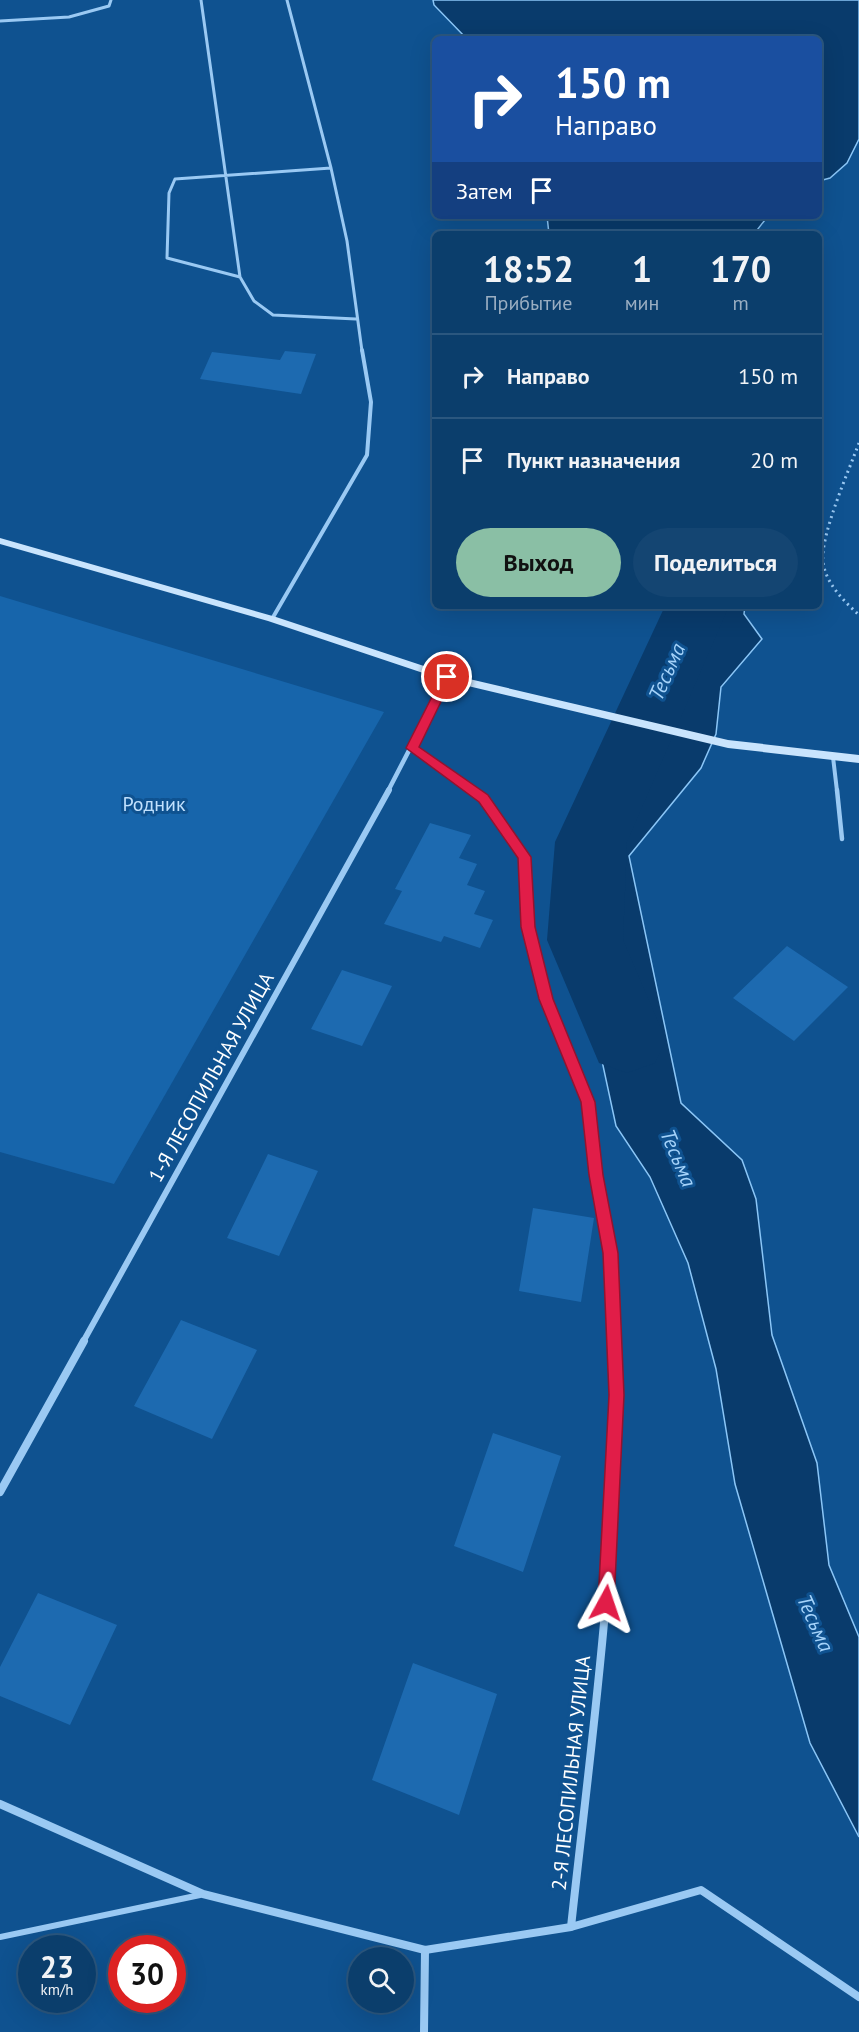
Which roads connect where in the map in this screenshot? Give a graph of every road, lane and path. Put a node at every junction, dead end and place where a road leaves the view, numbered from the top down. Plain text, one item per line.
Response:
1 (111, 0) edge
2 (201, 0) edge
3 (287, 0) edge
4 (0, 21) edge
5 (331, 168) junction
6 (224, 178) junction
7 (240, 277) junction
8 (356, 319) junction
9 (859, 443) edge
10 (0, 541) edge
11 (859, 615) edge
12 (272, 619) junction
13 (447, 677) junction
14 (412, 748) junction
15 (833, 757) junction
16 (859, 759) edge
17 (842, 839) dead end
18 (0, 1492) edge
19 (0, 1804) edge
20 (203, 1894) junction
21 (571, 1927) junction
22 (0, 1936) edge
23 (425, 1950) junction
24 (859, 1997) edge
25 (424, 2032) edge

1 - 4 lane
2 - 6 lane
3 - 5 lane
5 - 6 lane
5 - 8 lane
6 - 7 lane
6 - 7 lane
7 - 8 lane
8 - 12 lane
9 - 11 path
10 - 12 main road
12 - 13 main road
13 - 14 street, 1-Я ЛЕСОПИЛЬНАЯ УЛИЦА
13 - 15 main road
14 - 18 street, 1-Я ЛЕСОПИЛЬНАЯ УЛИЦА
14 - 21 street, 2-Я ЛЕСОПИЛЬНАЯ УЛИЦА
15 - 16 main road
15 - 17 lane
19 - 20 street
20 - 22 lane
20 - 23 street
21 - 23 street
21 - 24 street
23 - 25 street

